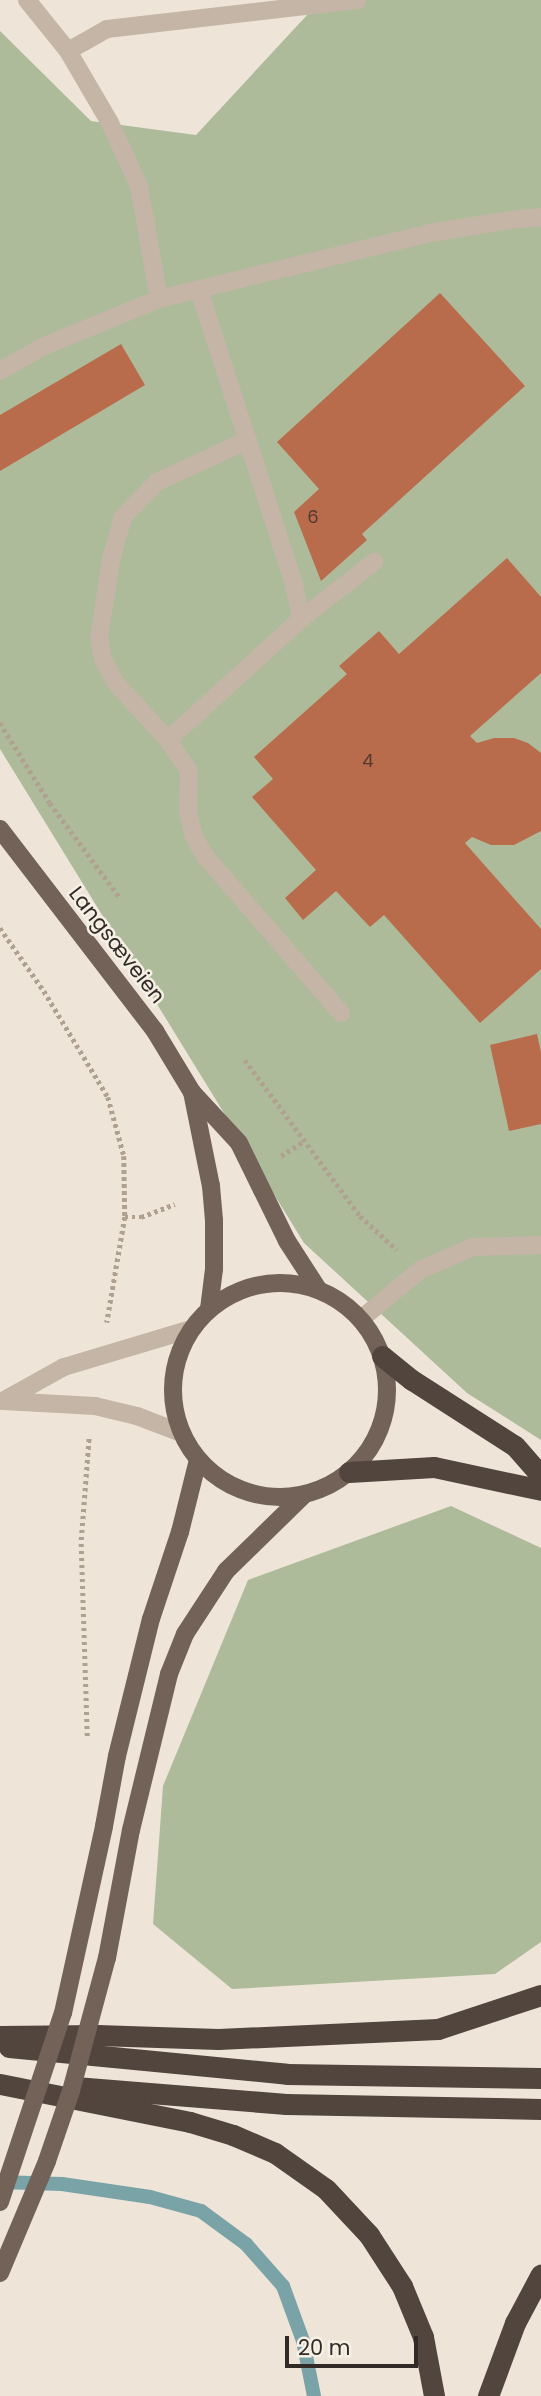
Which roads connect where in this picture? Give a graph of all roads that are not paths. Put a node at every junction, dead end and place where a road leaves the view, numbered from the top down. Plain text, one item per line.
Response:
1 (27, 0) edge
2 (357, 0) edge
3 (68, 51) junction
4 (541, 217) edge
5 (199, 290) junction
6 (159, 299) junction
7 (0, 371) edge
8 (248, 440) junction
9 (374, 562) dead end
10 (301, 619) junction
11 (168, 740) junction
12 (0, 830) edge
13 (341, 1013) dead end
14 (192, 1092) junction
15 (541, 1245) edge
16 (318, 1290) junction
17 (209, 1309) junction
18 (362, 1319) junction
19 (191, 1329) junction
20 (382, 1356) junction
21 (2, 1401) edge
22 (181, 1433) junction
23 (198, 1460) junction
24 (349, 1472) junction
25 (541, 1476) edge
26 (541, 1490) edge
27 (304, 1495) junction
28 (541, 1995) edge
29 (0, 2036) edge
30 (0, 2046) edge
31 (541, 2078) edge
32 (0, 2083) edge
33 (541, 2109) edge
34 (0, 2202) edge
35 (0, 2273) edge
36 (541, 2274) edge
37 (435, 2396) edge
38 (488, 2396) edge

1 - 3 street
2 - 3 street
3 - 6 street
4 - 5 street
5 - 6 street
5 - 8 street
6 - 7 street
8 - 10 street
8 - 11 street
9 - 10 street
10 - 11 street
11 - 13 street
12 - 14 main road, Langsæveien
14 - 16 main road, Langsæveien
14 - 17 main road, Langsæveien
15 - 18 street
16 - 17 main road
16 - 18 main road
17 - 19 main road
18 - 20 main road
19 - 21 street
19 - 22 main road
20 - 24 main road
20 - 25 highway
21 - 22 street
22 - 23 main road
23 - 27 main road
23 - 34 main road, bridge
24 - 26 highway
24 - 27 main road
27 - 35 main road, bridge
28 - 29 highway
30 - 31 highway
32 - 33 highway
32 - 37 highway
36 - 38 highway

